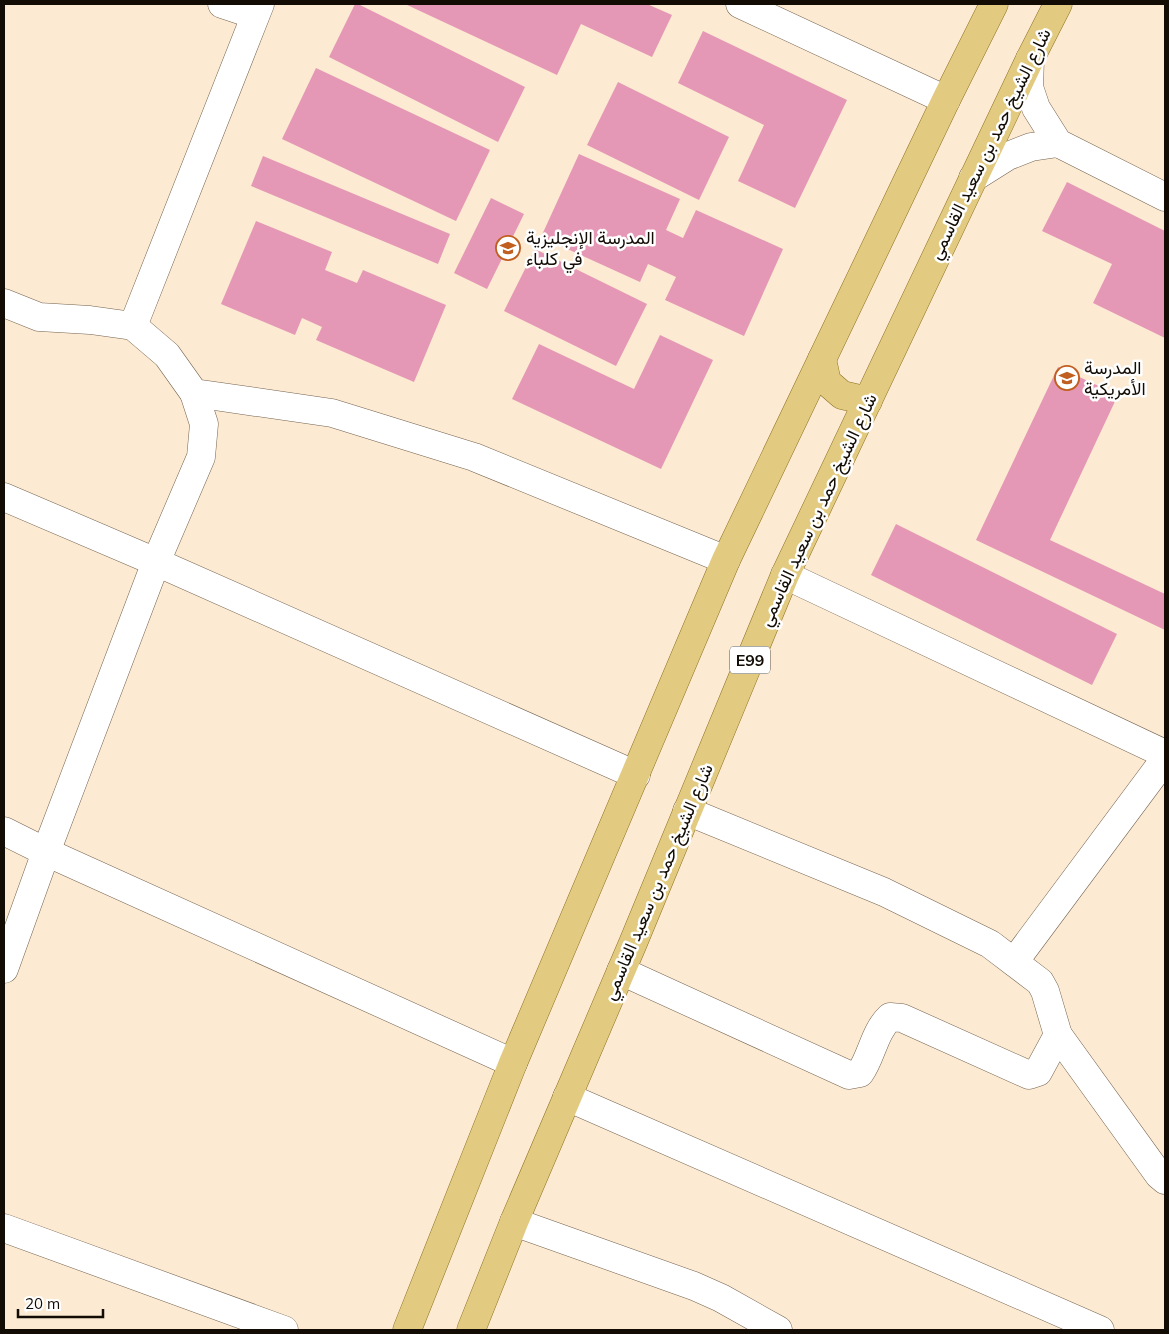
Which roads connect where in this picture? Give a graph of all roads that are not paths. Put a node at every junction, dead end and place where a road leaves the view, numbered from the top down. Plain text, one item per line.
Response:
1 (222, 4) edge
2 (740, 4) edge
3 (994, 4) edge
4 (1058, 4) edge
5 (258, 9) edge
6 (1030, 59) junction
7 (946, 100) junction
8 (1058, 143) junction
9 (973, 178) junction
10 (1165, 198) edge
11 (4, 303) edge
12 (133, 326) junction
13 (822, 359) junction
14 (194, 394) junction
15 (868, 401) junction
16 (4, 497) edge
17 (726, 560) junction
18 (156, 562) junction
19 (785, 575) junction
20 (1165, 754) edge
21 (1165, 759) edge
22 (636, 775) junction
23 (688, 811) junction
24 (4, 831) edge
25 (46, 852) junction
26 (1014, 962) junction
27 (4, 970) edge
28 (621, 971) junction
29 (1058, 1035) junction
30 (513, 1063) junction
31 (567, 1097) junction
32 (1165, 1180) edge
33 (514, 1222) junction
34 (4, 1228) edge
35 (284, 1330) edge
36 (407, 1330) edge
37 (471, 1330) edge
38 (778, 1330) edge
39 (1100, 1330) edge

1 - 5 street
2 - 7 street
3 - 7 main road
4 - 6 main road, شارع الشيخ حمد بن سعيد القاسمي / E99
5 - 12 street
6 - 8 street
6 - 9 main road, شارع الشيخ حمد بن سعيد القاسمي / E99
7 - 13 main road
8 - 9 street
8 - 10 street
9 - 15 main road, شارع الشيخ حمد بن سعيد القاسمي / E99
11 - 12 street
12 - 14 street
13 - 15 main road
13 - 17 main road
14 - 17 street
14 - 18 street
15 - 19 main road, شارع الشيخ حمد بن سعيد القاسمي / E99
16 - 18 street
17 - 22 main road
18 - 22 street
18 - 25 street
19 - 20 street
19 - 23 main road, شارع الشيخ حمد بن سعيد القاسمي / E99
21 - 26 street
22 - 30 main road
23 - 26 street
23 - 28 main road, شارع الشيخ حمد بن سعيد القاسمي / E99
24 - 25 street
25 - 27 street
25 - 30 street
26 - 29 street
28 - 29 street
28 - 31 main road, شارع الشيخ حمد بن سعيد القاسمي / E99
29 - 32 street
30 - 36 main road
31 - 33 main road, شارع الشيخ حمد بن سعيد القاسمي / E99
31 - 39 street
33 - 37 main road, شارع الشيخ حمد بن سعيد القاسمي / E99
33 - 38 street
34 - 35 street

